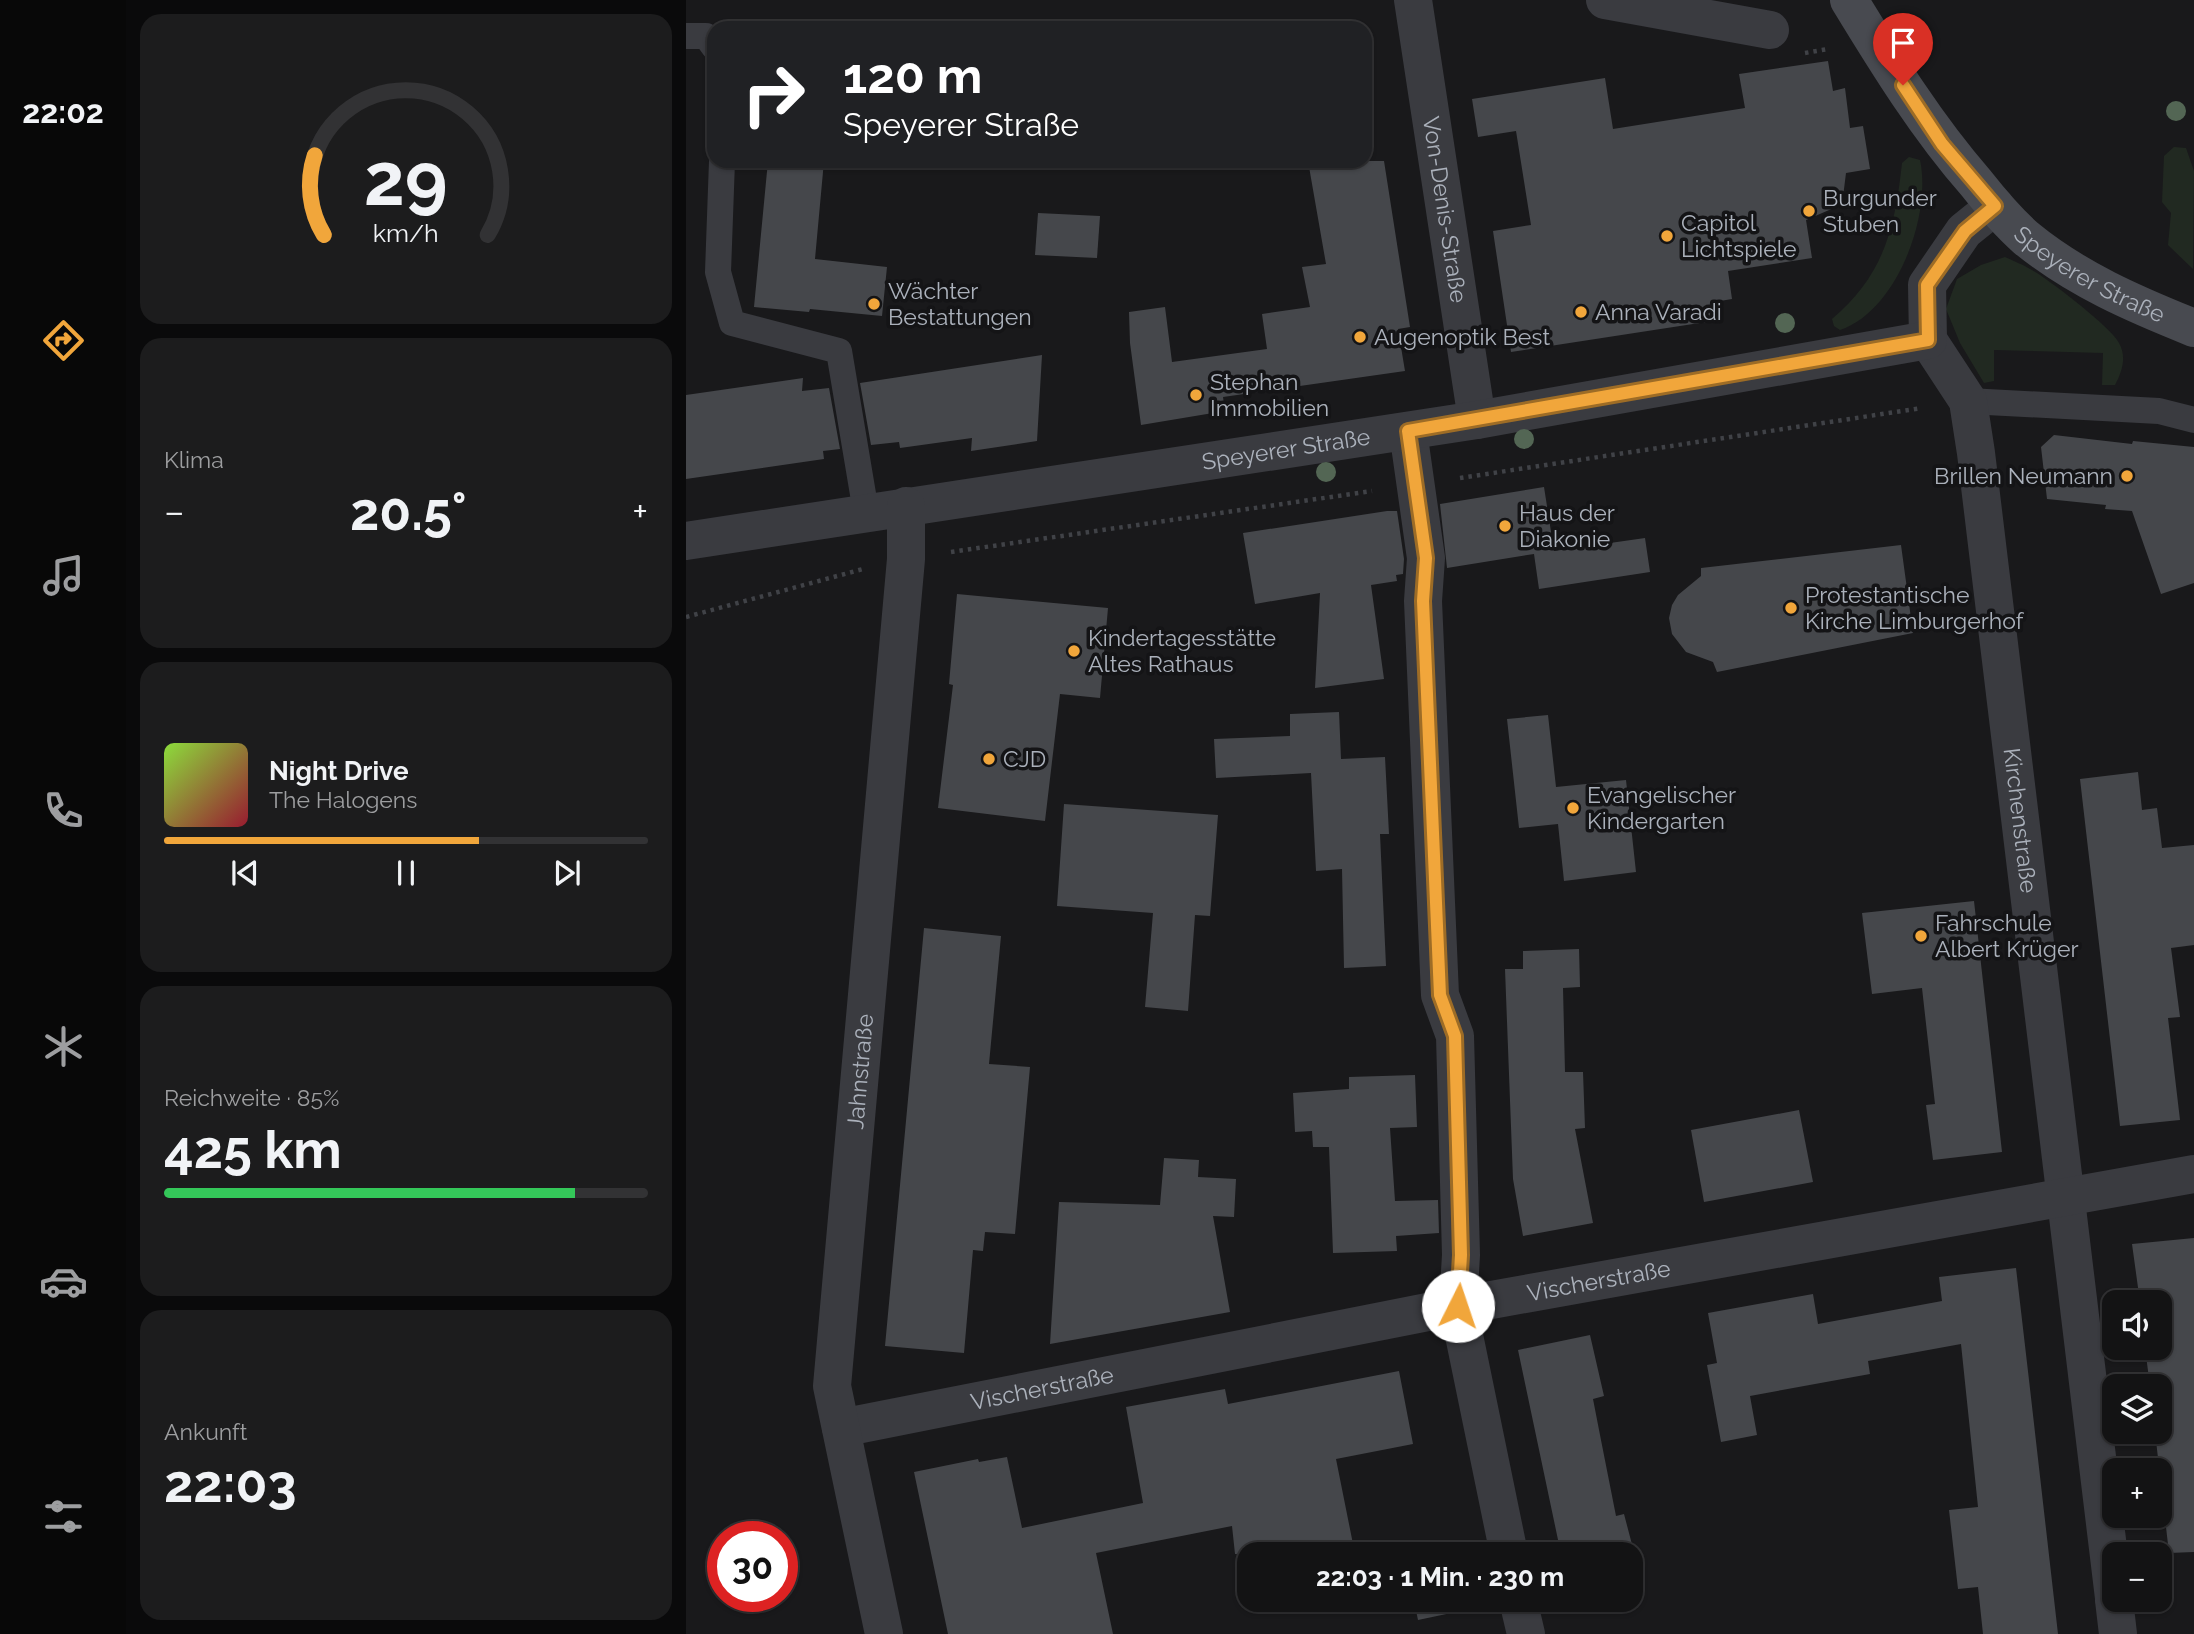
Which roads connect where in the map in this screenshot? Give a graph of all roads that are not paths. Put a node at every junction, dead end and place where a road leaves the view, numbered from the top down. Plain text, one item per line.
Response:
1 (1413, 0) edge
2 (1605, 0) edge
3 (1849, 0) edge
4 (1770, 30) road end
5 (686, 36) edge
6 (707, 37) edge
7 (722, 168) edge
8 (1995, 206) junction
9 (2194, 328) edge
10 (1928, 340) junction
11 (1968, 401) junction
12 (1478, 420) junction
13 (2194, 421) edge
14 (1408, 431) junction
15 (906, 506) junction
16 (866, 512) junction
17 (686, 541) edge
18 (2194, 1174) edge
19 (2066, 1195) junction
20 (1458, 1306) junction
21 (841, 1428) junction
22 (1507, 1542) edge
23 (2107, 1542) edge
24 (1521, 1612) edge
25 (2115, 1612) edge
26 (884, 1634) edge
27 (1526, 1634) edge
28 (2118, 1634) edge

1 - 12 street, Von-Denis-Straße
2 - 4 street
3 - 8 street, Speyerer Straße
5 - 6 lane
7 - 16 lane
8 - 9 street, Speyerer Straße
8 - 10 street
10 - 11 street, Kirchenstraße
10 - 12 street, Speyerer Straße
11 - 13 lane
11 - 19 street, Kirchenstraße
12 - 14 street, Speyerer Straße
14 - 15 street, Speyerer Straße
14 - 20 street
15 - 16 street, Speyerer Straße
15 - 21 street, Jahnstraße
16 - 17 street, Speyerer Straße
18 - 19 street, Vischerstraße
19 - 20 street, Vischerstraße
19 - 23 street, Kirchenstraße
20 - 21 street, Vischerstraße
20 - 22 street
21 - 26 street, Jahnstraße
24 - 27 street
25 - 28 street, Kirchenstraße

